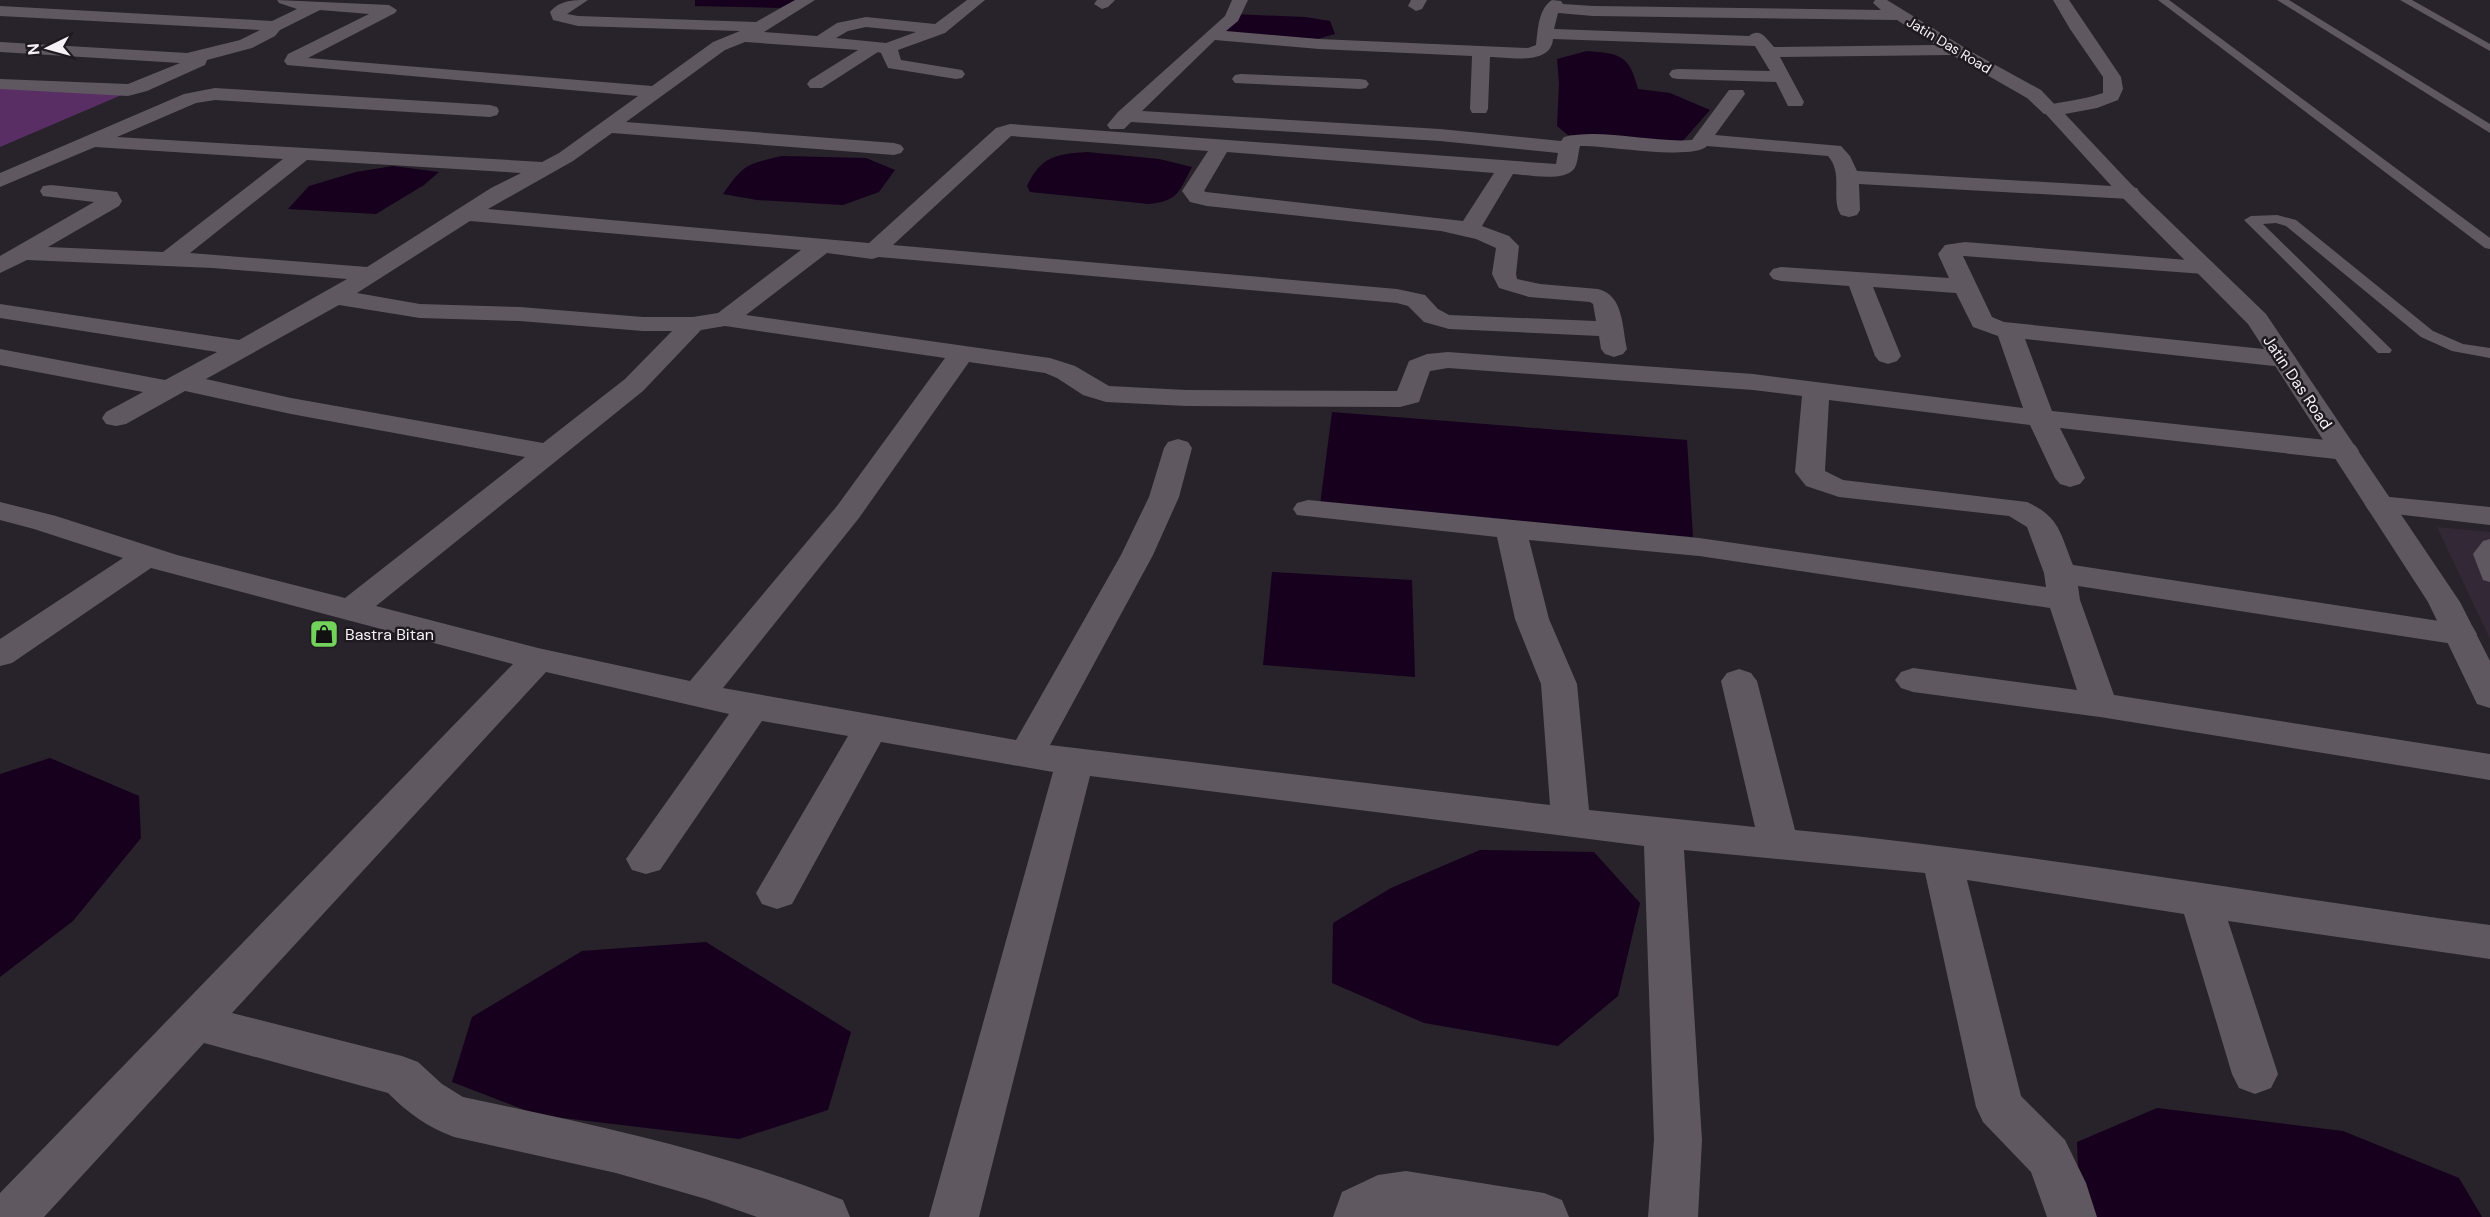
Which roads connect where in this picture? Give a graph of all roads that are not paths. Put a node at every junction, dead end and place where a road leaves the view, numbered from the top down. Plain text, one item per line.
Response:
1 (16, 0) edge
2 (285, 0) edge
3 (580, 0) edge
4 (807, 0) edge
5 (977, 0) edge
6 (1240, 0) edge
7 (1876, 0) edge
8 (2061, 0) edge
9 (2163, 0) edge
10 (2282, 0) edge
11 (2405, 0) edge
12 (356, 3) edge
13 (318, 5) junction
14 (0, 6) edge
15 (1744, 8) edge
16 (0, 11) edge
17 (1900, 15) junction
18 (274, 26) junction
19 (939, 29) junction
20 (749, 32) junction
21 (1545, 34) junction
22 (1211, 35) junction
23 (818, 41) junction
24 (1319, 44) junction
25 (0, 47) edge
26 (882, 47) junction
27 (1765, 47) junction
28 (2490, 48) edge
29 (1955, 50) junction
30 (1481, 51) junction
31 (220, 52) junction
32 (956, 74) dead end
33 (1678, 74) dead end
34 (1782, 77) junction
35 (1241, 79) dead end
36 (1311, 83) junction
37 (0, 84) edge
38 (816, 84) dead end
39 (1360, 84) dead end
40 (658, 92) junction
41 (1736, 94) dead end
42 (1795, 102) dead end
43 (1479, 109) dead end
44 (2051, 110) junction
45 (490, 111) dead end
46 (1125, 116) junction
47 (610, 127) junction
48 (2490, 129) edge
49 (1109, 136) junction
50 (1703, 140) junction
51 (92, 141) junction
52 (1221, 146) junction
53 (1569, 148) junction
54 (894, 149) dead end
55 (302, 154) junction
56 (546, 168) junction
57 (1507, 168) junction
58 (1848, 177) junction
59 (0, 182) edge
60 (51, 191) dead end
61 (2129, 193) junction
62 (1849, 210) dead end
63 (466, 214) junction
64 (1469, 229) junction
65 (2490, 245) edge
66 (820, 247) junction
67 (872, 252) junction
68 (168, 259) junction
69 (9, 260) edge
70 (2204, 267) junction
71 (372, 274) junction
72 (1780, 274) dead end
73 (1857, 279) junction
74 (1964, 286) junction
75 (335, 297) junction
76 (0, 311) edge
77 (726, 319) junction
78 (693, 324) junction
79 (1612, 329) junction
80 (2009, 331) junction
81 (244, 348) junction
82 (2384, 350) dead end
83 (963, 352) junction
84 (2490, 353) edge
85 (1888, 356) dead end
86 (0, 357) edge
87 (2283, 359) junction
88 (1617, 371) junction
89 (176, 385) junction
90 (1816, 390) junction
91 (116, 418) dead end
92 (2041, 418) junction
93 (1178, 448) dead end
94 (2344, 451) junction
95 (548, 453) junction
96 (2070, 478) dead end
97 (2380, 505) junction
98 (1308, 509) dead end
99 (0, 512) edge
100 (2490, 516) edge
101 (1511, 530) junction
102 (2490, 545) edge
103 (147, 556) junction
104 (2490, 576) edge
105 (2062, 587) junction
106 (351, 610) junction
107 (2460, 634) junction
108 (0, 655) edge
109 (538, 659) junction
110 (1912, 680) dead end
111 (1739, 681) dead end
112 (698, 695) junction
113 (2490, 696) edge
114 (2100, 705) junction
115 (753, 707) junction
116 (871, 728) junction
117 (1026, 755) junction
118 (1075, 761) junction
119 (2490, 767) edge
120 (1572, 822) junction
121 (1663, 833) junction
122 (1779, 844) junction
123 (646, 859) dead end
124 (1942, 861) junction
125 (777, 893) dead end
126 (2200, 900) junction
127 (2490, 942) edge
128 (195, 1022) junction
129 (2255, 1074) dead end
130 (11, 1217) edge
131 (825, 1217) edge
132 (954, 1217) edge
133 (1358, 1217) edge
134 (1544, 1217) edge
135 (1673, 1217) edge
136 (2072, 1217) edge

1 - 14 street
2 - 13 street
3 - 20 street
4 - 20 street
5 - 19 street
6 - 22 street
7 - 17 street, Jatin Das Road
8 - 44 street
9 - 65 lane
10 - 48 lane
11 - 28 lane
12 - 13 street
12 - 40 street
13 - 18 street
15 - 17 street
15 - 21 street
15 - 27 street
16 - 18 street
17 - 29 street, Jatin Das Road
18 - 31 street
19 - 23 street
19 - 26 street
20 - 23 street
20 - 40 street
21 - 27 street
21 - 30 street
22 - 24 street
22 - 46 street
23 - 26 street
24 - 30 street
24 - 36 street
25 - 31 street
26 - 32 street
26 - 38 street
27 - 29 street
27 - 34 street
29 - 44 street, Jatin Das Road
30 - 43 street
31 - 37 street
33 - 34 street
34 - 42 street
35 - 36 street
36 - 39 street
40 - 47 street
41 - 50 street
44 - 61 street, Jatin Das Road
45 - 51 street
46 - 49 street
46 - 53 street
47 - 54 street
47 - 56 street
49 - 52 street
49 - 67 street
50 - 53 street
50 - 58 street
51 - 55 street
51 - 59 street
52 - 57 street
52 - 64 street
53 - 57 street
55 - 56 street
55 - 68 street
56 - 63 street
57 - 64 street
58 - 61 street
58 - 62 street
60 - 69 street
61 - 70 street, Jatin Das Road
63 - 66 street
63 - 71 street
64 - 79 street
66 - 67 street
66 - 77 street
67 - 79 street
68 - 69 street
68 - 71 street
70 - 74 street
70 - 87 street, Jatin Das Road
71 - 75 street
72 - 73 street
73 - 74 street
73 - 85 street
74 - 80 street
75 - 78 street
75 - 81 street
76 - 81 street
77 - 78 street
77 - 83 street
78 - 95 street
79 - 88 street
80 - 87 street
80 - 92 street
81 - 89 street
82 - 84 lane
83 - 88 street
83 - 112 street
86 - 89 street
87 - 94 street, Jatin Das Road
88 - 90 street
89 - 91 street
89 - 95 street
90 - 92 street
90 - 105 street
92 - 94 street
92 - 96 street
93 - 117 street
94 - 97 street, Jatin Das Road
95 - 106 street
97 - 100 street
97 - 107 street, Jatin Das Road
98 - 101 street
99 - 103 street
101 - 105 street
101 - 120 street
102 - 104 lane
103 - 106 street
103 - 108 street
105 - 107 street
105 - 114 street
106 - 109 street
107 - 113 street, Jatin Das Road
109 - 112 street
109 - 128 street
110 - 114 street
111 - 122 street
112 - 115 street
114 - 119 street
115 - 116 street
115 - 123 street
116 - 117 street
116 - 125 street
117 - 118 street
118 - 120 street
118 - 132 street
120 - 121 street
121 - 122 street
121 - 135 street
122 - 124 street
124 - 126 street
124 - 136 street
126 - 127 street
126 - 129 street
128 - 130 street
128 - 131 street
133 - 134 street

